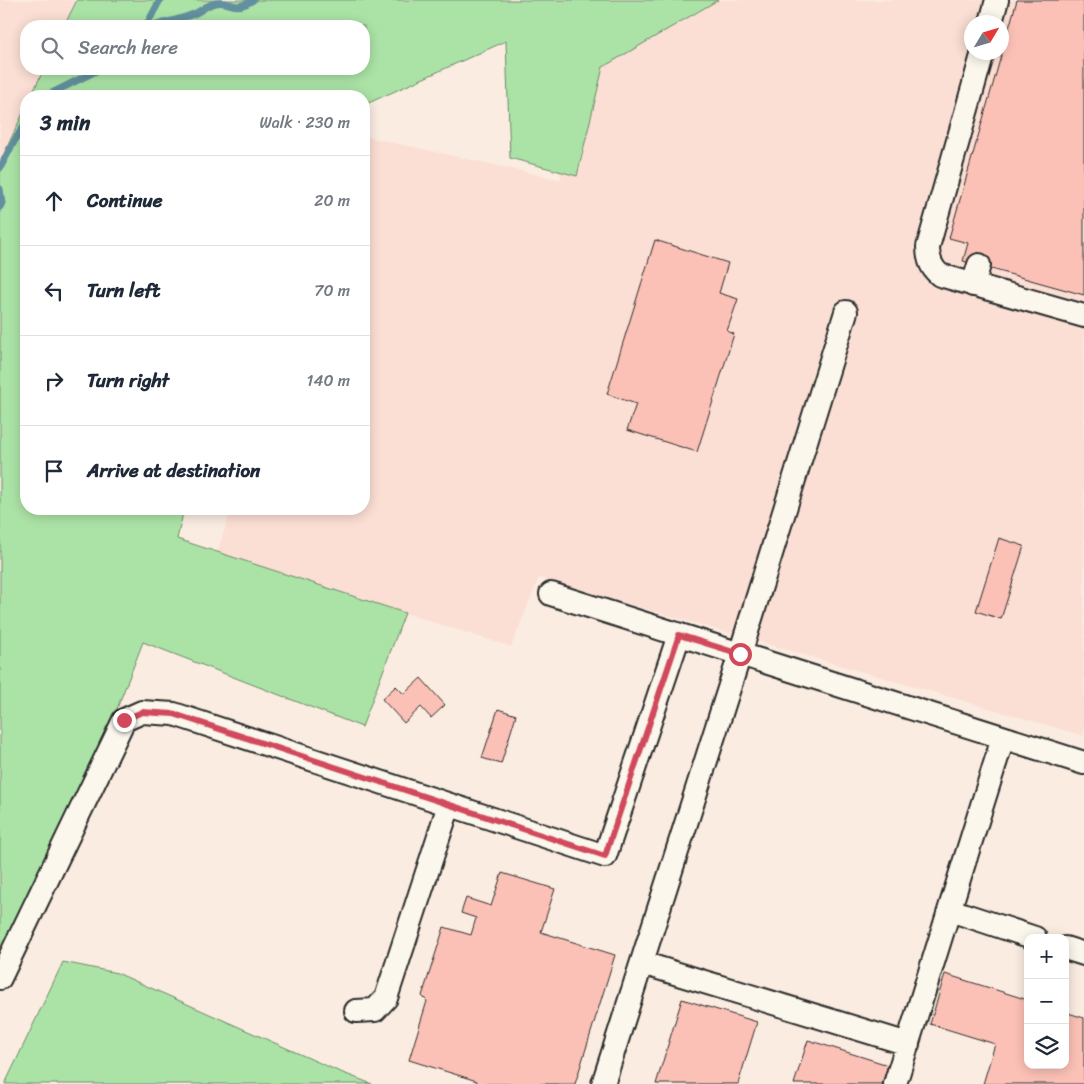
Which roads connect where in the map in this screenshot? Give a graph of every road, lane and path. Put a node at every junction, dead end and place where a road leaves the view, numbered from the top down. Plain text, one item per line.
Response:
1 (997, 0) edge
2 (993, 15) edge
3 (980, 60) edge
4 (846, 312) dead end
5 (1084, 316) edge
6 (551, 594) dead end
7 (679, 635) junction
8 (740, 654) junction
9 (1003, 738) junction
10 (1084, 763) edge
11 (449, 805) junction
12 (950, 910) junction
13 (1024, 934) edge
14 (1069, 949) edge
15 (1084, 954) edge
16 (642, 963) junction
17 (0, 978) edge
18 (356, 1010) dead end
19 (908, 1044) junction
20 (604, 1084) edge
21 (895, 1084) edge

1 - 2 lane
3 - 5 lane
4 - 8 lane
6 - 7 lane
7 - 8 lane
7 - 11 lane
8 - 9 lane
8 - 16 lane
9 - 10 lane
9 - 12 lane
11 - 17 lane
11 - 18 lane
12 - 13 lane
12 - 19 lane
14 - 15 lane
16 - 19 lane
16 - 20 lane
19 - 21 lane

